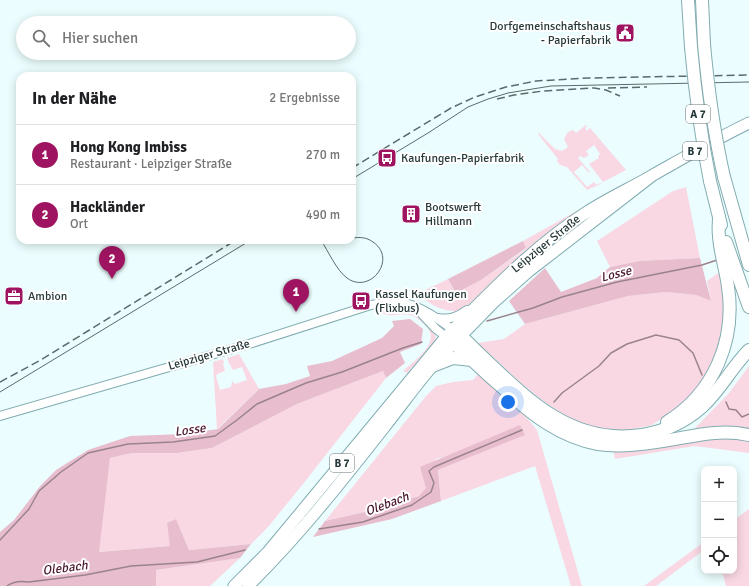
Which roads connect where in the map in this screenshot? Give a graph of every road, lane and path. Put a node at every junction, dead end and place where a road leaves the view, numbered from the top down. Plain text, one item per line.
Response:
1 (688, 0) edge
2 (702, 0) edge
3 (749, 123) edge
4 (653, 175) junction
5 (749, 265) edge
6 (734, 284) junction
7 (478, 303) junction
8 (749, 307) edge
9 (418, 309) junction
10 (437, 318) junction
11 (453, 336) junction
12 (749, 350) edge
13 (749, 355) edge
14 (472, 360) junction
15 (430, 367) junction
16 (0, 416) edge
17 (749, 435) edge
18 (634, 440) junction
19 (234, 586) edge
20 (248, 586) edge

1 - 6 highway, A 7, bridge
2 - 5 highway, A 7, bridge
3 - 4 main road, Leipziger Straße / B 7
4 - 7 main road, Leipziger Straße / B 7
4 - 11 main road, Leipziger Straße / B 7
6 - 8 highway
6 - 18 highway
7 - 10 street
7 - 11 main road, Leipziger Straße / B 7
9 - 10 street, Leipziger Straße
9 - 11 street, Leipziger Straße
9 - 16 street, Leipziger Straße
10 - 11 street, Leipziger Straße
11 - 14 highway
11 - 15 main road, B 7
11 - 18 highway
11 - 19 main road, B 7
12 - 18 highway
13 - 18 highway
14 - 15 highway
14 - 18 highway
15 - 20 main road, B 7
17 - 18 highway

